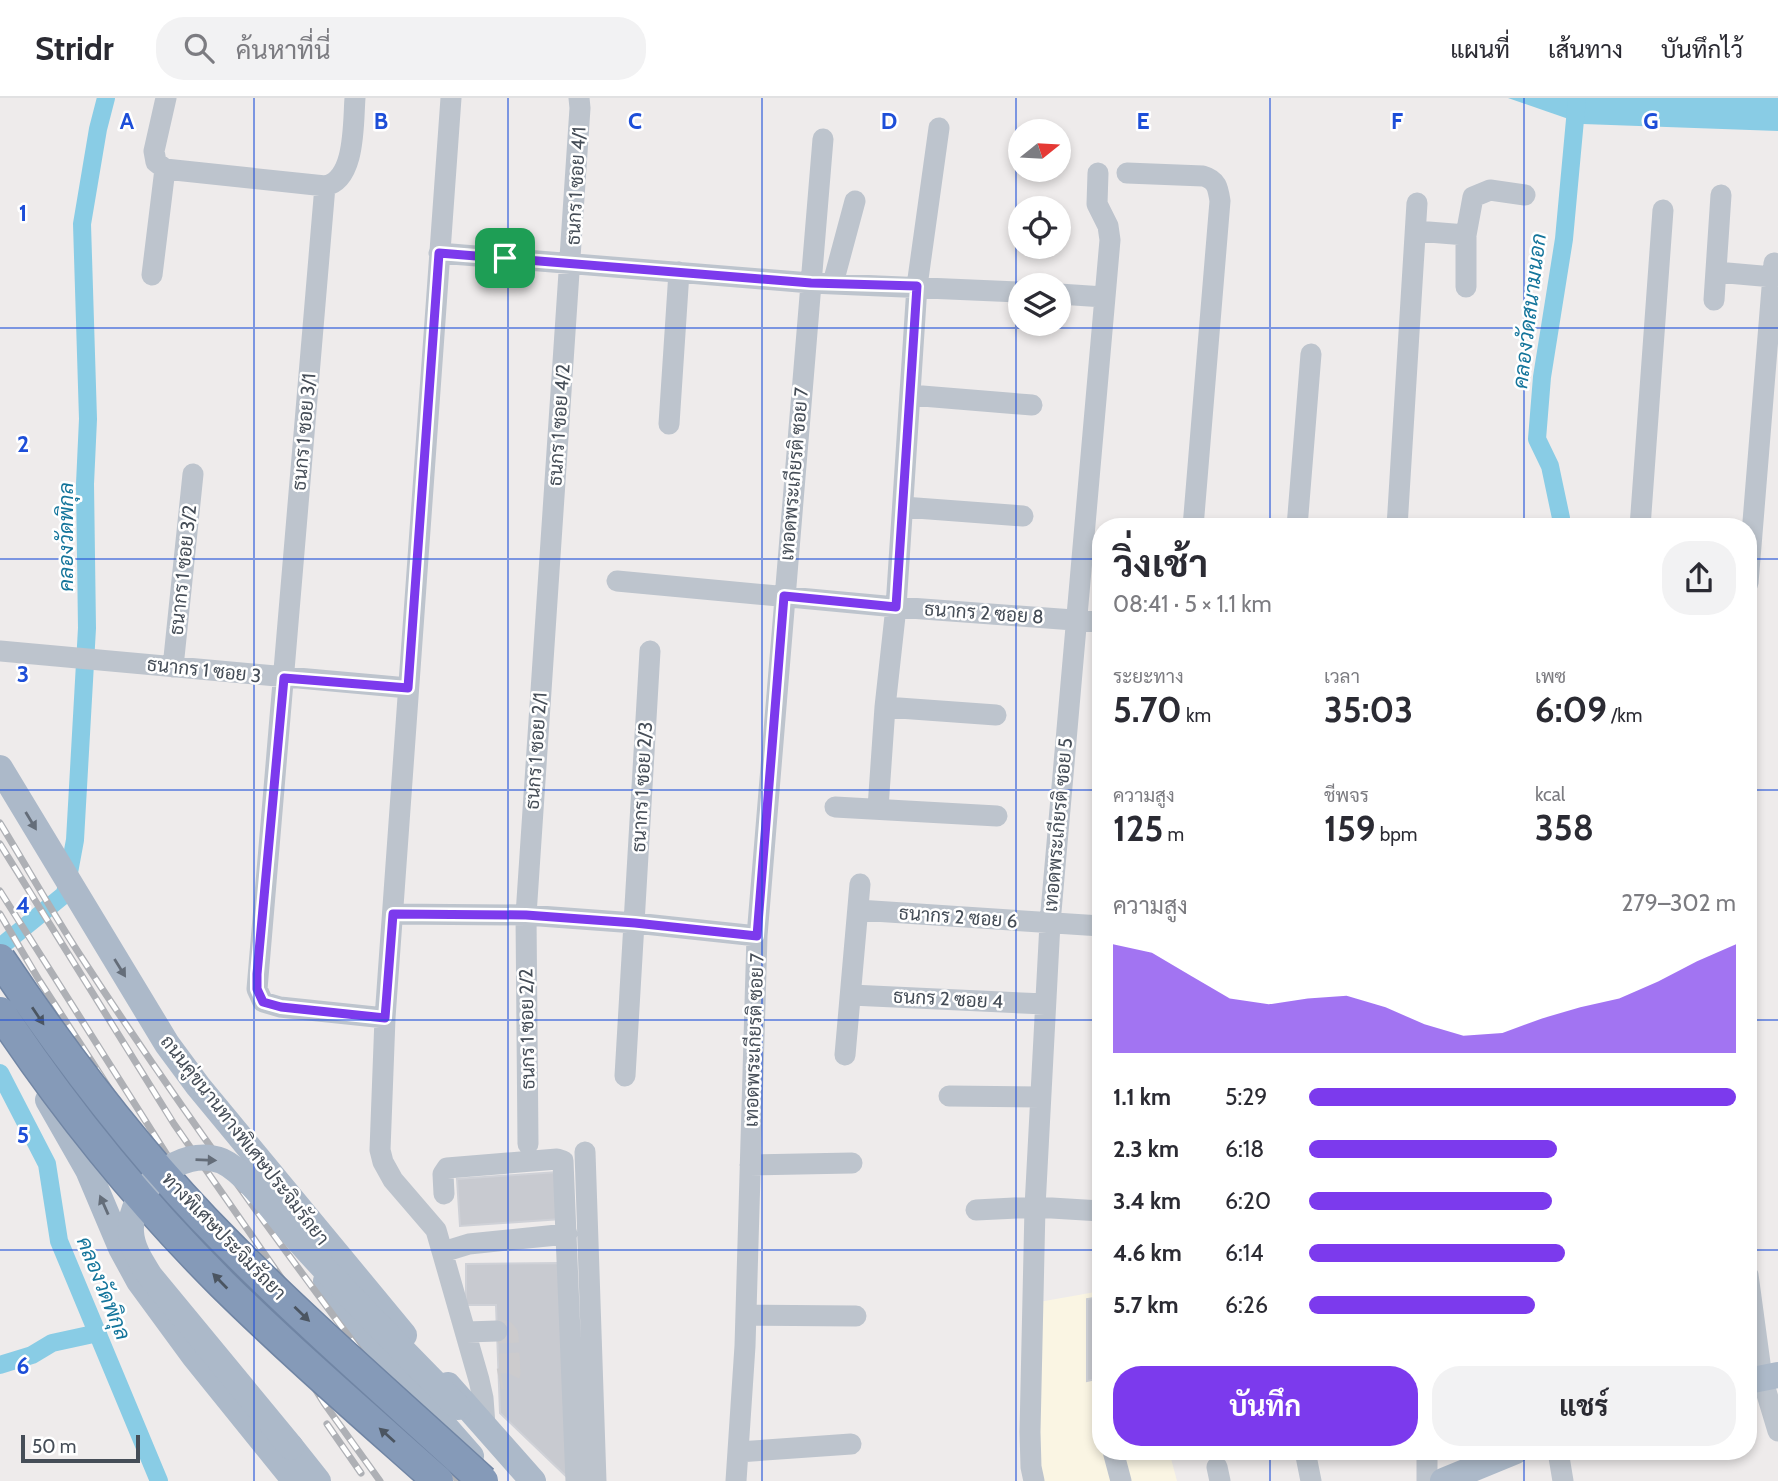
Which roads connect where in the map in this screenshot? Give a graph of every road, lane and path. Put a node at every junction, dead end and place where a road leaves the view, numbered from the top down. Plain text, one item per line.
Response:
1 (166, 98) edge
2 (355, 98) edge
3 (451, 98) edge
4 (580, 103) edge
5 (939, 128) dead end
6 (823, 139) dead end
7 (165, 169) junction
8 (1098, 173) dead end
9 (1127, 173) dead end
10 (325, 186) junction
11 (1525, 195) dead end
12 (1721, 195) dead end
13 (855, 201) dead end
14 (1418, 203) dead end
15 (1663, 210) dead end
16 (1416, 231) junction
17 (1466, 234) junction
18 (439, 253) junction
19 (572, 263) junction
20 (679, 272) junction
21 (1716, 272) junction
22 (152, 275) dead end
23 (811, 283) junction
24 (833, 283) junction
25 (917, 286) junction
26 (1466, 287) dead end
27 (1008, 291) edge
28 (1071, 295) edge
29 (1104, 297) junction
30 (1714, 300) dead end
31 (1311, 354) dead end
32 (910, 395) junction
33 (1032, 405) dead end
34 (669, 424) dead end
35 (193, 474) dead end
36 (902, 507) junction
37 (1023, 516) dead end
38 (1194, 518) edge
39 (1298, 518) edge
40 (1399, 518) edge
41 (1641, 518) edge
42 (1753, 518) edge
43 (617, 581) dead end
44 (547, 587) joint
45 (784, 596) junction
46 (896, 607) junction
47 (1076, 620) junction
48 (1092, 621) edge
49 (0, 651) edge
50 (650, 651) dead end
51 (173, 667) junction
52 (284, 678) junction
53 (408, 688) junction
54 (885, 707) junction
55 (996, 715) dead end
56 (0, 768) edge
57 (835, 807) dead end
58 (878, 808) junction
59 (997, 816) dead end
60 (860, 884) dead end
61 (858, 910) junction
62 (393, 914) junction
63 (526, 915) junction
64 (635, 923) junction
65 (1050, 923) junction
66 (1092, 925) edge
67 (757, 936) junction
68 (0, 959) edge
69 (851, 995) junction
70 (1045, 1004) junction
71 (0, 1012) edge
72 (385, 1018) junction
73 (0, 1027) edge
74 (845, 1055) dead end
75 (625, 1076) dead end
76 (949, 1096) dead end
77 (1040, 1097) junction
78 (528, 1144) dead end
79 (584, 1152) dead end
80 (852, 1163) dead end
81 (750, 1165) junction
82 (265, 1169) junction
83 (444, 1194) dead end
84 (1035, 1207) junction
85 (976, 1210) dead end
86 (1092, 1211) edge
87 (567, 1234) junction
88 (443, 1252) junction
89 (746, 1315) junction
90 (856, 1316) dead end
91 (497, 1331) dead end
92 (467, 1332) junction
93 (1757, 1337) edge
94 (1763, 1378) edge
95 (458, 1407) junction
96 (485, 1425) junction
97 (1778, 1431) edge
98 (851, 1444) dead end
99 (738, 1452) junction
100 (1115, 1460) edge
101 (1307, 1460) edge
102 (1427, 1460) edge
103 (1493, 1460) edge
104 (1560, 1460) edge
105 (1452, 1477) edge
106 (289, 1480) edge
107 (318, 1481) edge
108 (438, 1481) edge
109 (483, 1481) edge
110 (491, 1481) edge
111 (517, 1481) edge
112 (533, 1481) edge
113 (576, 1481) edge
114 (596, 1481) edge
115 (736, 1481) edge
116 (1034, 1481) edge
117 (1121, 1481) edge
118 (1311, 1481) edge
119 (1427, 1481) edge
120 (1563, 1481) edge

1 - 7 street
2 - 10 street
3 - 18 street
4 - 19 street, ธนกร 1 ซอย 4/1
5 - 25 street
6 - 23 street, เทอดพระเกียรติ ซอย 7
7 - 10 street
7 - 22 street
8 - 29 street, เทอดพระเกียรติ ซอย 5
9 - 38 street
10 - 52 street, ธนกร 1 ซอย 3/1
11 - 17 street
12 - 21 street
13 - 24 street
14 - 16 street
15 - 41 street
16 - 17 street
16 - 40 street
17 - 26 street
18 - 19 street
18 - 53 street
19 - 20 street
19 - 44 street, ธนกร 1 ซอย 4/2
20 - 23 street
20 - 34 street
21 - 30 street
21 - 42 street
23 - 24 street
23 - 45 street, เทอดพระเกียรติ ซอย 7
24 - 25 street
25 - 27 street
25 - 32 street
28 - 29 street
29 - 47 street, เทอดพระเกียรติ ซอย 5
31 - 39 street
32 - 33 street
32 - 36 street
35 - 51 street, ธนากร 1 ซอย 3/2
36 - 37 street
36 - 46 street
43 - 45 street, ธนากร 2 ซอย 8
44 - 63 street, ธนกร 1 ซอย 2/1
45 - 46 street, ธนากร 2 ซอย 8
45 - 67 street, เทอดพระเกียรติ ซอย 7
46 - 47 street, ธนากร 2 ซอย 8
46 - 54 street
47 - 48 street, ธนากร 2 ซอย 8
47 - 65 street, เทอดพระเกียรติ ซอย 5
49 - 51 street, ธนากร 1 ซอย 3
50 - 64 street, ธนากร 1 ซอย 2/3
51 - 52 street, ธนากร 1 ซอย 3
52 - 53 street, ธนากร 1 ซอย 3
52 - 72 street, ธนกร 1 ซอย 3/1
53 - 62 street
54 - 55 street
54 - 58 street
56 -> 82 main road, ถนนคู่ขนานทางพิเศษประจิมรัถยา
57 - 58 street
58 - 59 street
60 - 61 street
61 - 65 street, ธนากร 2 ซอย 6
61 - 69 street
62 - 63 street
62 - 72 street
63 - 64 street
63 - 78 street, ธนกร 1 ซอย 2/2
64 - 67 street
64 - 75 street, ธนากร 1 ซอย 2/3
65 - 66 street, ธนากร 2 ซอย 6
65 - 70 street, เทอดพระเกียรติ ซอย 5
67 - 81 street, เทอดพระเกียรติ ซอย 7
68 -> 109 highway, ทางพิเศษประจิมรัถยา, bridge
69 - 70 street, ธนกร 2 ซอย 4
69 - 74 street
70 - 77 street, เทอดพระเกียรติ ซอย 5
108 -> 71 highway, ทางพิเศษประจิมรัถยา, bridge
72 - 88 street
106 -> 73 main road
76 - 77 street
77 - 84 street, เทอดพระเกียรติ ซอย 5
79 - 114 street
80 - 81 street
81 - 89 street, เทอดพระเกียรติ ซอย 7
82 - 96 main road, ถนนคู่ขนานทางพิเศษประจิมรัถยา
82 - 110 main road
83 - 87 street
84 - 85 street
84 - 86 street
84 - 116 street, เทอดพระเกียรติ ซอย 5
87 - 88 street
87 - 113 street
88 - 92 street
89 - 90 street
89 - 99 street, เทอดพระเกียรติ ซอย 7
91 - 92 street
92 - 96 street
93 - 94 street
94 - 97 street
107 -> 95 main road, bridge
95 - 111 main road
95 - 112 main road
96 - 112 main road, ถนนคู่ขนานทางพิเศษประจิมรัถยา
98 - 99 street
99 - 115 street, เทอดพระเกียรติ ซอย 7
100 - 117 street
101 - 118 street
102 - 119 street
103 - 105 main road
104 - 120 street

